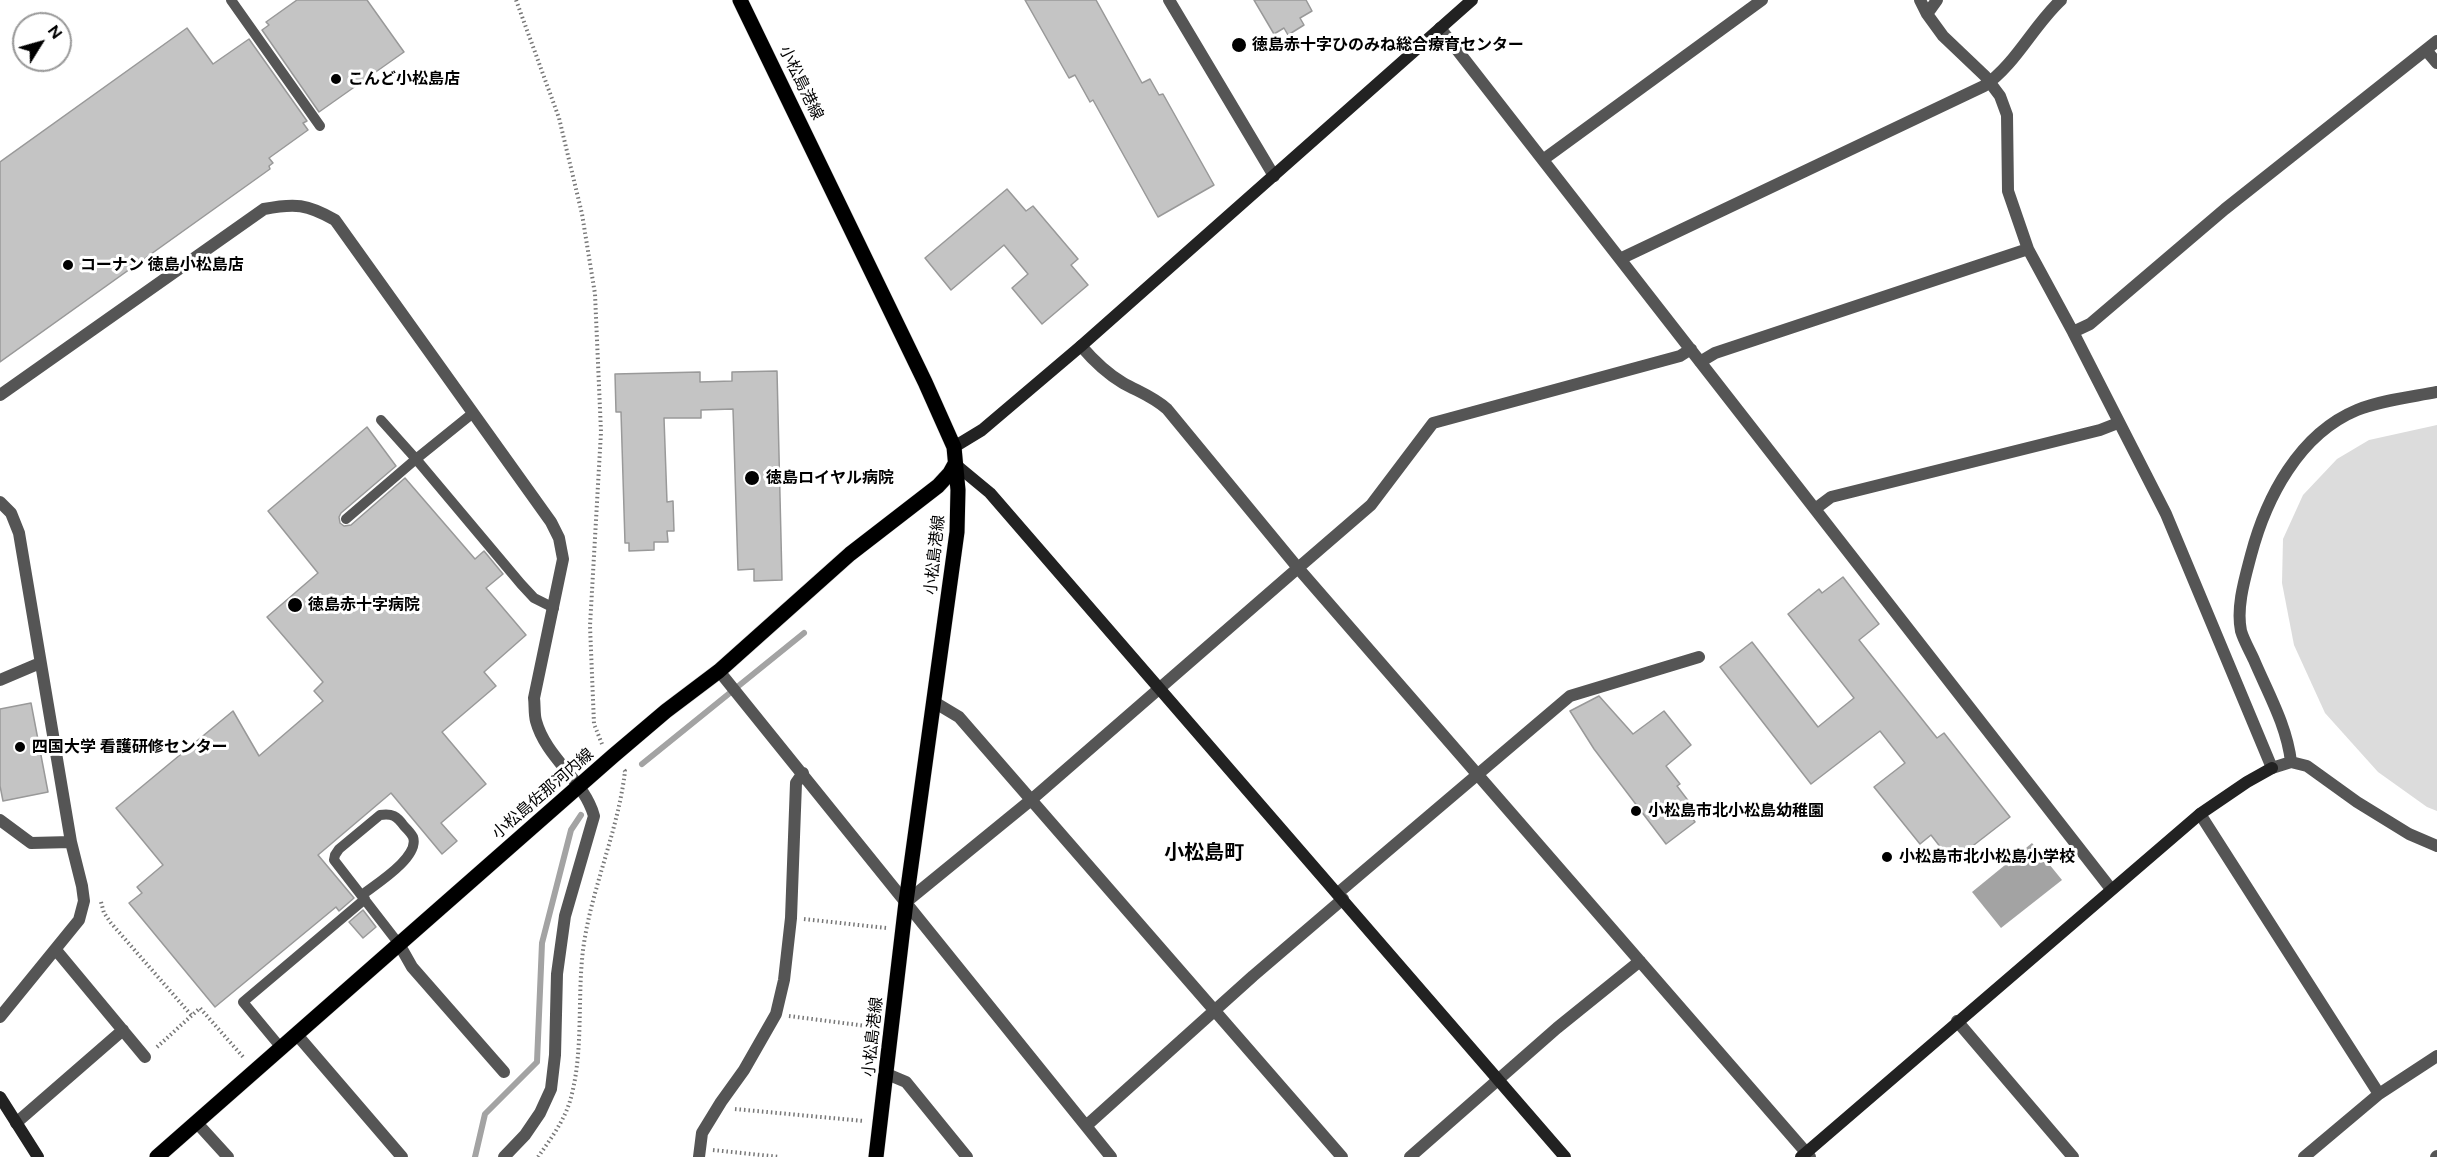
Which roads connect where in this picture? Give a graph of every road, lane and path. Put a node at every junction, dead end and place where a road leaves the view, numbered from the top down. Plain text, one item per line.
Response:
1 (231, 0) edge
2 (516, 0) edge
3 (740, 0) edge
4 (1169, 0) edge
5 (1472, 0) edge
6 (1762, 0) edge
7 (1920, 0) edge
8 (1937, 0) edge
9 (2061, 0) edge
10 (1927, 14) junction
11 (1440, 28) junction
12 (2437, 41) edge
13 (2426, 50) junction
14 (2437, 63) edge
15 (1989, 82) junction
16 (320, 126) dead end
17 (1544, 159) junction
18 (1275, 176) junction
19 (2028, 249) junction
20 (1622, 258) junction
21 (2073, 332) junction
22 (1081, 346) junction
23 (1691, 349) junction
24 (1700, 362) junction
25 (2437, 392) edge
26 (0, 396) edge
27 (473, 413) junction
28 (381, 420) dead end
29 (2118, 423) junction
30 (954, 447) junction
31 (416, 459) junction
32 (955, 464) junction
33 (0, 502) edge
34 (1815, 509) junction
35 (346, 519) dead end
36 (1298, 567) junction
37 (554, 608) junction
38 (1699, 657) dead end
39 (40, 663) junction
40 (724, 676) junction
41 (0, 680) edge
42 (1159, 688) junction
43 (934, 702) junction
44 (613, 756) junction
45 (2291, 762) junction
46 (2272, 768) junction
47 (803, 772) junction
48 (1477, 773) junction
49 (579, 787) junction
50 (1031, 800) junction
51 (2200, 814) junction
52 (0, 820) edge
53 (71, 842) junction
54 (2437, 846) edge
55 (2111, 889) junction
56 (1340, 896) junction
57 (363, 897) junction
58 (100, 900) dead end
59 (906, 902) junction
60 (791, 918) junction
61 (903, 930) junction
62 (399, 944) junction
63 (56, 950) junction
64 (1640, 961) junction
65 (1214, 1011) junction
66 (776, 1014) junction
67 (192, 1016) junction
68 (0, 1017) edge
69 (1957, 1021) junction
70 (892, 1029) junction
71 (123, 1030) junction
72 (298, 1036) junction
73 (282, 1049) junction
74 (145, 1057) joint
75 (245, 1059) dead end
76 (2435, 1062) edge
77 (504, 1072) dead end
78 (887, 1074) junction
79 (1497, 1079) junction
80 (2379, 1094) junction
81 (0, 1097) edge
82 (721, 1102) junction
83 (16, 1123) junction
84 (197, 1123) junction
85 (881, 1123) junction
86 (1086, 1126) junction
87 (700, 1153) edge
88 (1806, 1156) edge
89 (38, 1157) edge
90 (157, 1157) edge
91 (228, 1157) edge
92 (402, 1157) edge
93 (504, 1157) edge
94 (538, 1157) edge
95 (780, 1157) edge
96 (876, 1157) edge
97 (968, 1157) edge
98 (1111, 1157) edge
99 (1342, 1157) edge
100 (1410, 1157) edge
101 (1565, 1157) edge
102 (2073, 1157) edge
103 (2304, 1157) edge

1 - 16 lane
2 - 44 path
3 - 30 main road, 小松島港線
4 - 18 street
5 - 11 street
6 - 17 street
7 - 10 street
8 - 10 street
9 - 15 street
10 - 15 street
11 - 17 street
11 - 18 street
12 - 13 street
13 - 14 street
13 - 21 street
15 - 19 street
15 - 20 street
17 - 20 street
18 - 22 street
19 - 21 street
19 - 24 street
20 - 23 street
21 - 29 street
22 - 30 street
22 - 36 street
23 - 24 street
23 - 36 street
24 - 34 street
25 - 45 street
26 - 27 street
27 - 31 lane
27 - 37 street
28 - 31 lane
29 - 34 street
29 - 46 street
30 - 32 main road, 小松島港線
31 - 35 lane
31 - 37 lane
32 - 40 main road, 小松島佐那河内線
32 - 42 street
32 - 43 main road, 小松島港線
33 - 39 street
34 - 55 street
36 - 42 street
36 - 48 street
37 - 49 street
38 - 48 street
39 - 41 street
39 - 53 street
40 - 44 main road, 小松島佐那河内線
40 - 47 street
42 - 50 street
42 - 56 street
43 - 50 street
43 - 59 main road, 小松島港線
44 - 49 main road, 小松島佐那河内線
44 - 94 path
45 - 46 street
45 - 54 street
46 - 51 street
47 - 59 street
47 - 60 street
48 - 56 street
48 - 64 street
49 - 62 main road, 小松島佐那河内線
49 - 93 street
50 - 59 street
50 - 65 street
51 - 55 street
51 - 80 street
52 - 53 street
53 - 63 street
55 - 69 street
56 - 65 street
56 - 79 street
57 - 57 lane
57 - 62 lane
57 - 73 lane
58 - 67 path
59 - 61 main road, 小松島港線
59 - 86 street
60 - 61 path
60 - 66 street
61 - 70 main road, 小松島港線
62 - 72 main road, 小松島佐那河内線
62 - 77 street
63 - 68 street
63 - 71 street
64 - 79 street
64 - 88 street
65 - 86 street
65 - 99 street
66 - 70 path
66 - 82 street
67 - 74 path
67 - 75 path
69 - 88 street
69 - 102 street
70 - 78 main road, 小松島港線
71 - 74 street
71 - 83 street
72 - 73 main road, 小松島佐那河内線
72 - 92 street
73 - 84 main road, 小松島佐那河内線
76 - 80 street
78 - 85 main road, 小松島港線
78 - 97 street
79 - 100 street
79 - 101 street
80 - 103 street
81 - 83 street
82 - 85 path
82 - 87 street
83 - 89 street
84 - 90 main road, 小松島佐那河内線
84 - 91 street
85 - 96 main road, 小松島港線
86 - 98 street
87 - 95 path

